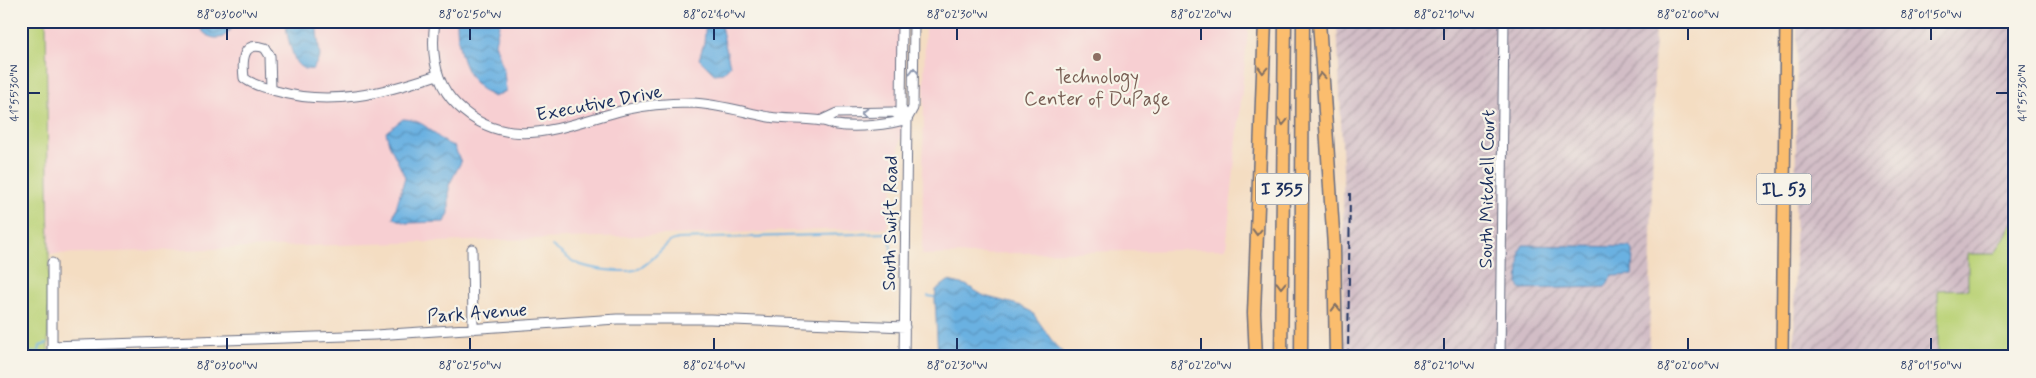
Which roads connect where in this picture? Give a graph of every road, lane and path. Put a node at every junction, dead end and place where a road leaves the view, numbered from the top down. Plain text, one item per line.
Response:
1 (435, 21) edge
2 (902, 21) edge
3 (914, 21) edge
4 (1265, 21) edge
5 (1285, 21) edge
6 (1303, 21) edge
7 (1319, 21) edge
8 (1504, 21) edge
9 (1786, 21) edge
10 (437, 75) junction
11 (271, 89) junction
12 (907, 118) junction
13 (472, 250) dead end
14 (52, 262) dead end
15 (905, 327) junction
16 (473, 329) junction
17 (52, 346) junction
18 (52, 357) edge
19 (904, 357) edge
20 (1256, 357) edge
21 (1281, 357) edge
22 (1301, 357) edge
23 (1336, 357) edge
24 (1500, 357) edge
25 (1782, 357) edge

1 - 10 street
2 - 12 street, South Swift Road
12 -> 3 street, South Swift Road
4 -> 20 highway
5 -> 21 highway, I 355
6 - 22 highway, I 355
23 -> 7 highway
8 - 24 street, South Mitchell Court
9 - 25 main road, IL 53
10 - 11 street
10 - 12 street, Executive Drive
11 - 11 street
12 - 15 street, South Swift Road
13 - 16 street
14 - 17 street
15 - 16 street, Park Avenue
15 - 19 street, South Swift Road
16 - 17 street, Park Avenue
17 - 18 street

